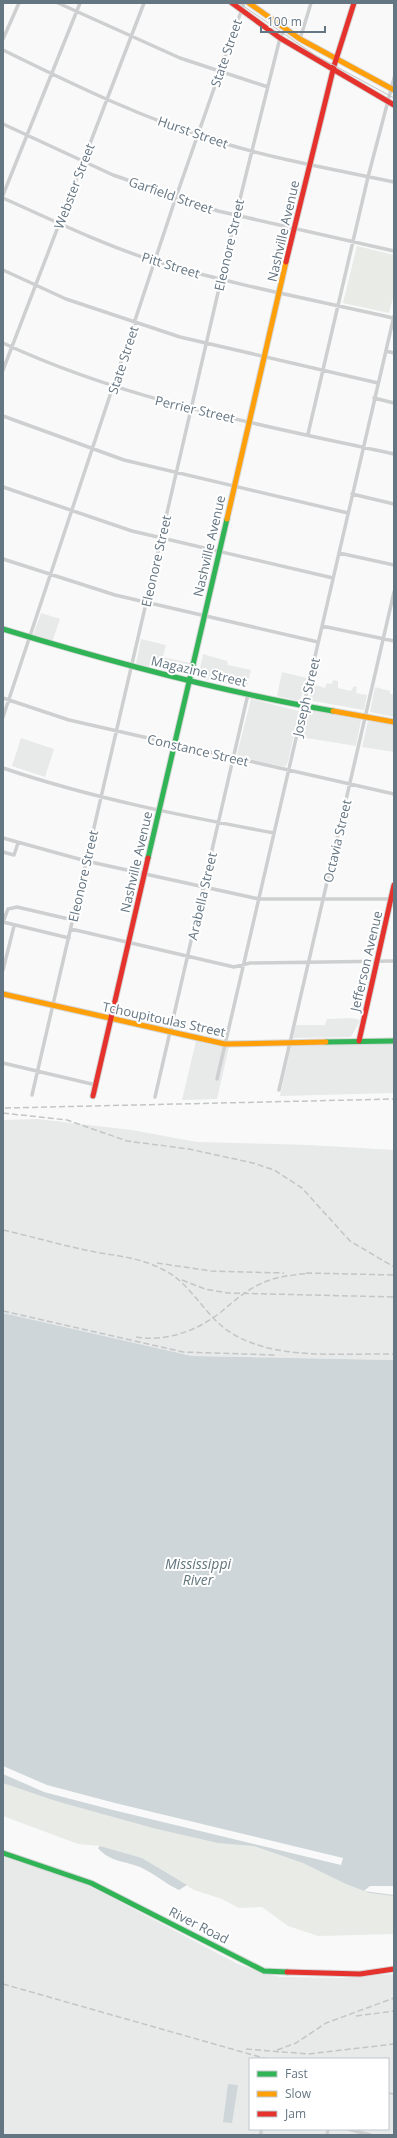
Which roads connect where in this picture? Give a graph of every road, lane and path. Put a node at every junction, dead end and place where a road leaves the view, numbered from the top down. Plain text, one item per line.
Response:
1 (19, 3) edge
2 (58, 3) edge
3 (80, 3) edge
4 (144, 3) edge
5 (232, 3) edge
6 (244, 3) edge
7 (249, 3) edge
8 (311, 3) edge
9 (354, 3) edge
10 (241, 11) junction
11 (77, 12) junction
12 (285, 28) junction
13 (131, 37) junction
14 (280, 38) junction
15 (300, 38) junction
16 (3, 39) edge
17 (3, 50) edge
18 (336, 59) junction
19 (333, 71) junction
20 (220, 72) junction
21 (52, 74) junction
22 (394, 78) edge
23 (268, 87) junction
24 (392, 89) edge
25 (107, 100) junction
26 (387, 101) junction
27 (394, 105) edge
28 (3, 124) edge
29 (198, 135) junction
30 (28, 136) junction
31 (252, 150) junction
32 (83, 161) junction
33 (309, 163) junction
34 (368, 177) junction
35 (394, 182) edge
36 (3, 197) edge
37 (176, 197) junction
38 (236, 215) junction
39 (59, 224) junction
40 (295, 228) junction
41 (353, 241) junction
42 (394, 251) edge
43 (156, 261) junction
44 (3, 270) edge
45 (221, 280) junction
46 (36, 285) junction
47 (280, 293) junction
48 (339, 306) junction
49 (394, 317) edge
50 (135, 323) junction
51 (207, 343) junction
52 (3, 344) edge
53 (12, 347) junction
54 (386, 351) junction
55 (394, 353) edge
56 (265, 357) junction
57 (3, 370) edge
58 (324, 370) junction
59 (378, 383) junction
60 (114, 387) junction
61 (374, 398) junction
62 (394, 403) edge
63 (191, 408) junction
64 (3, 416) edge
65 (250, 422) junction
66 (308, 434) junction
67 (363, 448) junction
68 (93, 449) junction
69 (394, 454) edge
70 (176, 473) junction
71 (235, 486) junction
72 (3, 487) edge
73 (352, 494) junction
74 (394, 504) edge
75 (71, 511) junction
76 (348, 513) junction
77 (161, 538) junction
78 (219, 551) junction
79 (339, 553) junction
80 (3, 559) edge
81 (394, 565) edge
82 (50, 574) junction
83 (333, 578) junction
84 (394, 592) edge
85 (147, 602) junction
86 (205, 615) junction
87 (322, 626) junction
88 (3, 629) edge
89 (30, 638) junction
90 (383, 639) junction
91 (394, 641) edge
92 (318, 642) junction
93 (131, 667) junction
94 (190, 680) junction
95 (248, 694) junction
96 (3, 698) edge
97 (9, 700) junction
98 (304, 706) junction
99 (365, 716) junction
100 (3, 717) edge
101 (394, 722) edge
102 (116, 731) junction
103 (174, 745) junction
104 (233, 758) junction
105 (3, 768) edge
106 (289, 771) junction
107 (350, 785) junction
108 (394, 794) edge
109 (101, 796) junction
110 (160, 810) junction
111 (219, 823) junction
112 (274, 833) junction
113 (3, 838) edge
114 (18, 843) junction
115 (3, 852) edge
116 (86, 860) junction
117 (145, 874) junction
118 (394, 885) edge
119 (203, 887) junction
120 (259, 899) junction
121 (393, 899) edge
122 (323, 900) junction
123 (73, 920) junction
124 (3, 922) edge
125 (14, 926) junction
126 (71, 929) junction
127 (68, 938) junction
128 (129, 943) junction
129 (187, 957) junction
130 (376, 961) junction
131 (394, 961) edge
132 (308, 963) junction
133 (244, 964) junction
134 (3, 970) edge
135 (3, 994) edge
136 (53, 1005) junction
137 (111, 1019) junction
138 (170, 1032) junction
139 (359, 1041) junction
140 (394, 1041) edge
141 (290, 1042) junction
142 (225, 1044) junction
143 (3, 1063) edge
144 (38, 1071) junction
145 (217, 1079) dead end
146 (96, 1085) junction
147 (279, 1090) dead end
148 (32, 1094) dead end
149 (93, 1096) dead end
150 (154, 1097) dead end
151 (3, 1853) edge
152 (394, 1969) edge
153 (352, 2130) edge
154 (370, 2135) edge

1 - 16 street
2 - 11 street
3 - 11 street
4 - 13 street, Webster Street
5 - 10 street
6 - 10 street, State Street
7 - 12 street
8 - 15 street
9 - 18 street, Nashville Avenue
10 - 14 street
10 - 20 street, State Street
11 - 13 street
11 - 21 street
12 - 14 street, Eleonore Street
12 - 15 street
13 - 20 street
13 - 25 street, Webster Street
14 - 19 street
14 - 23 street, Eleonore Street
15 - 18 street
17 - 21 street, Hurst Street
18 - 19 street, Nashville Avenue
18 - 24 street
19 - 26 street
19 - 33 street, Nashville Avenue
20 - 23 street
20 - 29 street, State Street
21 - 25 street, Hurst Street
21 - 30 street
22 - 24 street
23 - 31 street, Eleonore Street
24 - 26 street
25 - 29 street, Hurst Street
25 - 32 street, Webster Street
26 - 27 street
26 - 34 street
28 - 30 street, Garfield Street
29 - 31 street, Hurst Street
29 - 37 street, State Street
30 - 32 street, Garfield Street
30 - 36 street
31 - 33 street, Hurst Street
31 - 38 street, Eleonore Street
32 - 37 street, Garfield Street
32 - 39 street, Webster Street
33 - 34 street, Hurst Street
33 - 40 street, Nashville Avenue
34 - 35 street, Hurst Street
34 - 41 street
36 - 39 street, Pitt Street
37 - 38 street, Garfield Street
37 - 43 street, State Street
38 - 40 street, Garfield Street
38 - 45 street, Eleonore Street
39 - 43 street, Pitt Street
39 - 46 street, Webster Street
40 - 41 street, Garfield Street
40 - 47 street, Nashville Avenue
41 - 42 street, Garfield Street
41 - 48 street
43 - 45 street, Pitt Street
43 - 50 street, State Street
44 - 46 street
45 - 47 street, Pitt Street
45 - 51 street, Eleonore Street
46 - 50 street
46 - 53 street, Webster Street
47 - 48 street, Pitt Street
47 - 56 street, Nashville Avenue
48 - 49 street, Pitt Street
48 - 58 street
49 - 54 street, Joseph Street
50 - 51 street
50 - 60 street, State Street
51 - 56 street
51 - 63 street, Eleonore Street
52 - 53 street, Perrier Street
53 - 57 street, Webster Street
53 - 60 street, Perrier Street
54 - 55 street
54 - 59 street, Joseph Street
56 - 58 street
56 - 65 street, Nashville Avenue
58 - 59 street
58 - 66 street
59 - 61 street, Joseph Street
60 - 63 street, Perrier Street
60 - 68 street, State Street
61 - 62 street
61 - 67 street, Joseph Street
63 - 65 street, Perrier Street
63 - 70 street, Eleonore Street
64 - 68 street
65 - 66 street, Perrier Street
65 - 71 street, Nashville Avenue
66 - 67 street, Perrier Street
67 - 69 street, Perrier Street
67 - 73 street, Joseph Street
68 - 70 street
68 - 75 street, State Street
70 - 71 street
70 - 77 street, Eleonore Street
71 - 76 street
71 - 78 street, Nashville Avenue
72 - 75 street
73 - 74 street
73 - 76 street, Joseph Street
75 - 77 street
75 - 82 street, State Street
76 - 79 street, Joseph Street
77 - 78 street
77 - 85 street, Eleonore Street
78 - 83 street
78 - 86 street, Nashville Avenue
79 - 81 street
79 - 83 street, Joseph Street
80 - 82 street
82 - 85 street
82 - 89 street, State Street
83 - 87 street, Joseph Street
84 - 90 street, Octavia Street
85 - 86 street
85 - 93 street, Eleonore Street
86 - 92 street
86 - 94 street, Nashville Avenue
87 - 90 street
87 - 92 street, Joseph Street
88 - 89 street, Magazine Street
89 - 93 street, Magazine Street
89 - 97 street, State Street
90 - 91 street
90 - 99 street, Octavia Street
92 - 98 street, Joseph Street
93 - 94 street, Magazine Street
93 - 102 street, Eleonore Street
94 - 95 street, Magazine Street
94 - 103 street, Nashville Avenue
95 - 98 street, Magazine Street
95 - 104 street, Arabella Street
96 - 97 street, Constance Street
97 - 100 street, State Street
97 - 102 street, Constance Street
98 - 99 street, Magazine Street
98 - 106 street, Joseph Street
99 - 101 street, Magazine Street
99 - 107 street, Octavia Street
102 - 103 street, Constance Street
102 - 109 street, Eleonore Street
103 - 104 street, Constance Street
103 - 110 street, Nashville Avenue
104 - 106 street, Constance Street
104 - 111 street, Arabella Street
105 - 109 street
106 - 107 street, Constance Street
106 - 112 street, Joseph Street
107 - 108 street, Constance Street
107 - 122 street, Octavia Street
109 - 110 street
109 - 116 street, Eleonore Street
110 - 111 street
110 - 117 street, Nashville Avenue
111 - 112 street
111 - 119 street, Arabella Street
112 - 120 street, Joseph Street
113 - 114 street
114 - 115 street
114 - 116 street
116 - 117 street
116 - 123 street, Eleonore Street
117 - 119 street
117 - 128 street, Nashville Avenue
118 - 121 street, Jefferson Avenue
119 - 120 street
119 - 129 street, Arabella Street
120 - 122 street
120 - 133 street, Joseph Street
121 - 122 street
121 - 130 street, Jefferson Avenue
122 - 132 street, Octavia Street
123 - 124 street
123 - 126 street, Eleonore Street
124 - 125 street
125 - 127 street
125 - 134 street
126 - 127 street, Eleonore Street
126 - 128 street
127 - 136 street, Eleonore Street
128 - 129 street
128 - 137 street, Nashville Avenue
129 - 133 street
129 - 138 street, Arabella Street
130 - 131 street
130 - 132 street
130 - 139 street, Jefferson Avenue
132 - 133 street
132 - 141 street, Octavia Street
133 - 142 street, Joseph Street
135 - 136 street, Tchoupitoulas Street
136 - 137 street, Tchoupitoulas Street
136 - 144 street, Eleonore Street
137 - 138 street, Tchoupitoulas Street
137 - 146 street, Nashville Avenue
138 - 142 street, Tchoupitoulas Street
138 - 150 street, Arabella Street
139 - 140 street, Tchoupitoulas Street
139 - 141 street, Tchoupitoulas Street
141 - 142 street, Tchoupitoulas Street
141 - 147 street, Octavia Street
142 - 145 street, Joseph Street
143 - 144 street
144 - 146 street
144 - 148 street, Eleonore Street
146 - 149 street, Nashville Avenue
151 - 152 street, River Road
153 - 154 street

